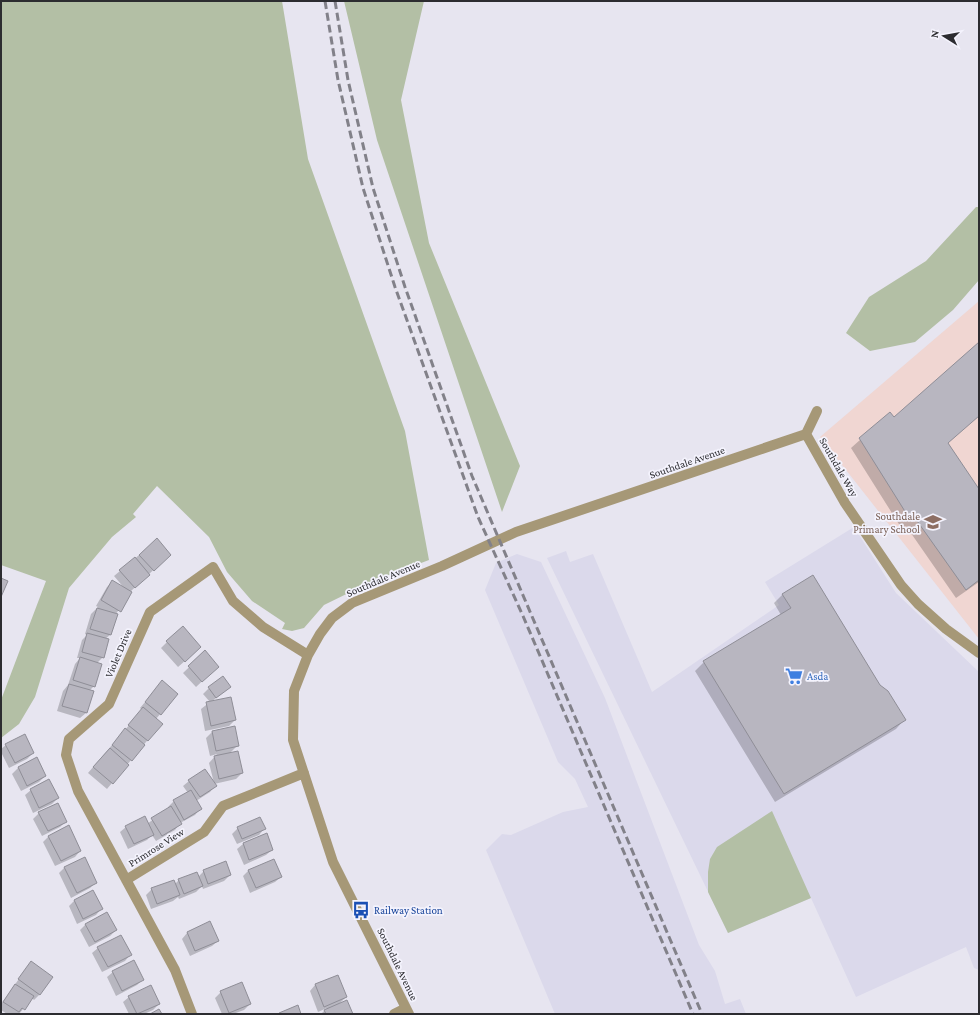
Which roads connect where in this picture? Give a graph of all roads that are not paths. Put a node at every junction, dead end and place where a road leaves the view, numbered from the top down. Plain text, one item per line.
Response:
1 (817, 411) dead end
2 (806, 434) junction
3 (979, 653) edge
4 (308, 655) junction
5 (304, 773) junction
6 (126, 880) junction
7 (407, 1011) edge
8 (192, 1014) edge
9 (394, 1014) edge

1 - 2 street
2 - 3 street, Southdale Way
2 - 4 street, Southdale Avenue
4 - 5 street, Southdale Avenue
4 - 6 street, Violet Drive
5 - 6 street, Primrose View
5 - 7 street, Southdale Avenue
6 - 8 street, Primrose View
7 - 9 street

